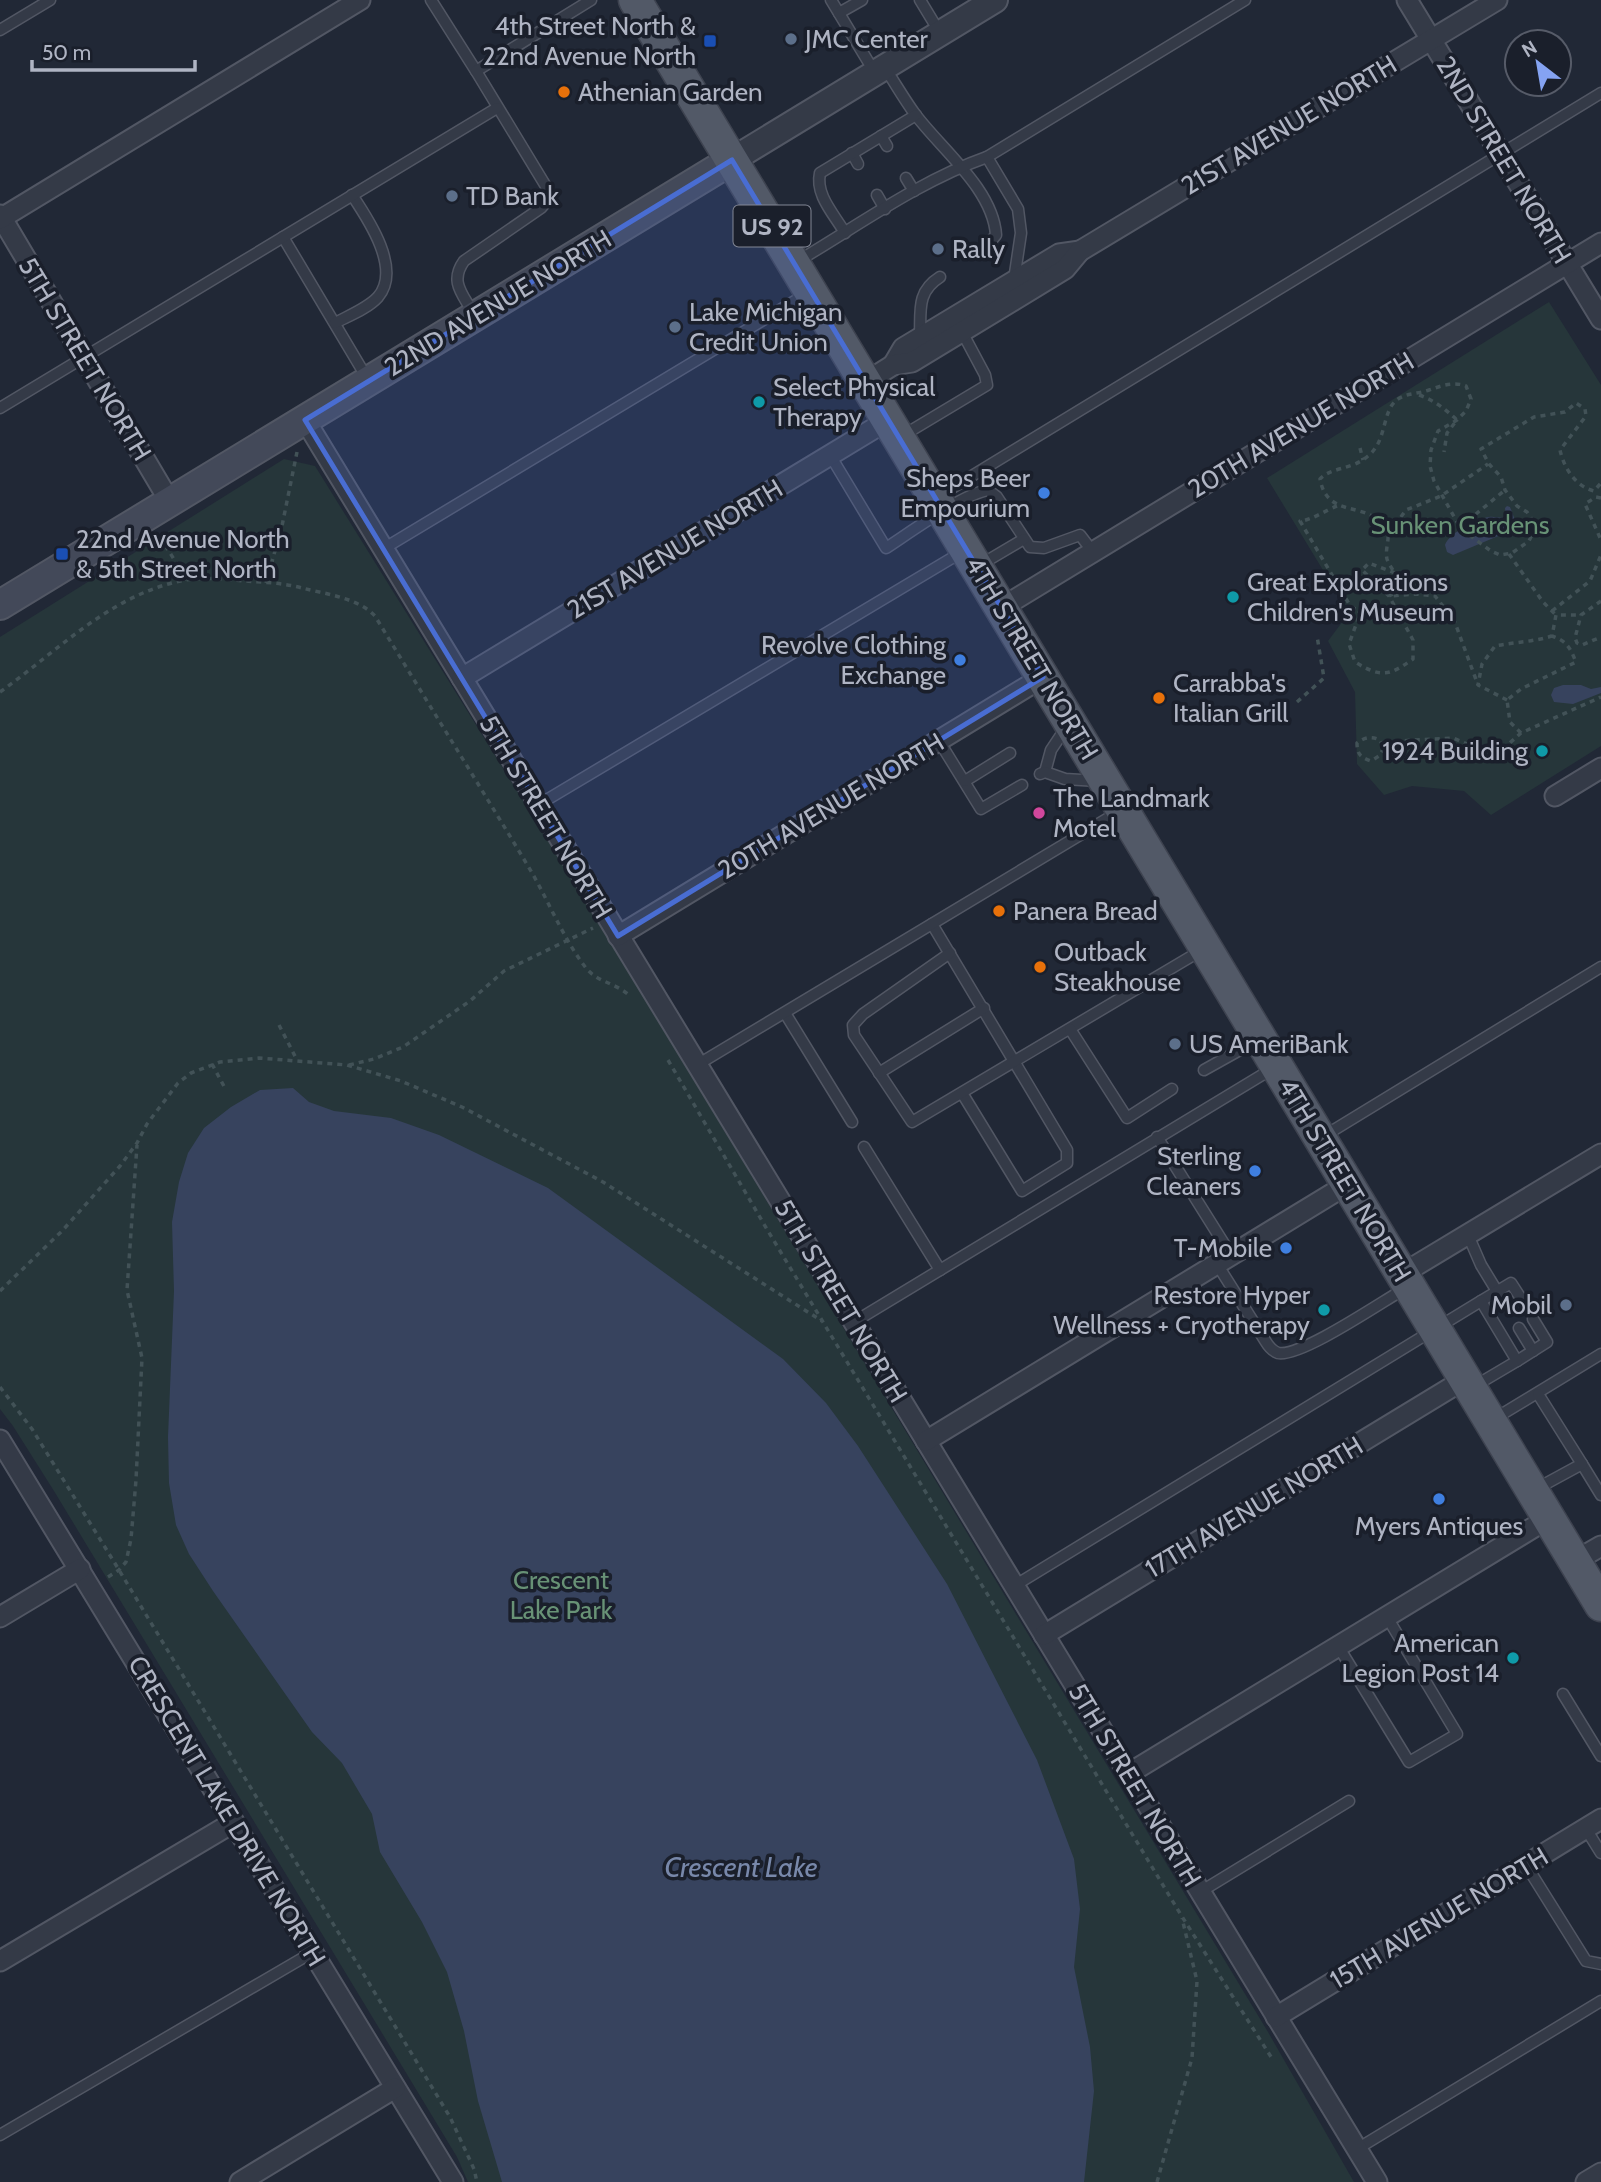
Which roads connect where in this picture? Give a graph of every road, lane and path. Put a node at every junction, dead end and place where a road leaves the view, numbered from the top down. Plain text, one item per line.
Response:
1 (50, 0) edge
2 (360, 0) edge
3 (431, 0) edge
4 (591, 0) edge
5 (635, 0) edge
6 (831, 0) edge
7 (862, 0) edge
8 (920, 0) edge
9 (995, 0) edge
10 (1245, 0) edge
11 (1407, 0) edge
12 (1497, 0) edge
13 (839, 13) junction
14 (0, 30) edge
15 (940, 33) junction
16 (1431, 40) junction
17 (880, 70) junction
18 (476, 71) junction
19 (1601, 93) edge
20 (497, 108) junction
21 (916, 115) junction
22 (881, 136) junction
23 (887, 146) dead end
24 (852, 153) junction
25 (1500, 154) junction
26 (987, 157) junction
27 (732, 160) junction
28 (858, 164) dead end
29 (961, 166) junction
30 (906, 178) dead end
31 (914, 191) junction
32 (352, 195) junction
33 (877, 195) dead end
34 (885, 209) junction
35 (1, 218) edge
36 (845, 233) junction
37 (283, 237) junction
38 (1601, 243) edge
39 (985, 248) dead end
40 (1080, 251) junction
41 (794, 263) junction
42 (1567, 264) junction
43 (940, 277) dead end
44 (1013, 281) junction
45 (811, 291) junction
46 (475, 316) junction
47 (1601, 319) edge
48 (335, 323) junction
49 (958, 325) junction
50 (920, 337) junction
51 (85, 357) junction
52 (893, 365) junction
53 (369, 381) junction
54 (866, 382) junction
55 (1417, 394) junction
56 (0, 408) edge
57 (305, 420) junction
58 (1457, 420) junction
59 (893, 429) junction
60 (1360, 448) dead end
61 (1444, 452) dead end
62 (830, 455) junction
63 (1363, 460) junction
64 (1489, 464) junction
65 (1601, 483) edge
66 (1504, 490) junction
67 (1441, 496) junction
68 (1601, 498) edge
69 (939, 505) junction
70 (1337, 506) junction
71 (159, 509) junction
72 (1458, 524) junction
73 (1389, 533) junction
74 (1024, 539) junction
75 (1601, 540) edge
76 (383, 549) junction
77 (1093, 552) junction
78 (1509, 554) junction
79 (1601, 555) edge
80 (972, 559) junction
81 (1396, 574) junction
82 (187, 580) junction
83 (266, 583) junction
84 (1389, 596) junction
85 (1601, 601) edge
86 (0, 606) edge
87 (1001, 608) junction
88 (1361, 611) junction
89 (1554, 613) junction
90 (1581, 615) junction
91 (1346, 618) dead end
92 (1317, 636) dead end
93 (1552, 636) junction
94 (1601, 637) edge
95 (1043, 677) junction
96 (462, 678) junction
97 (1478, 685) junction
98 (0, 692) edge
99 (1601, 697) edge
100 (1507, 700) junction
101 (1297, 702) dead end
102 (1070, 722) junction
103 (1521, 733) junction
104 (939, 741) junction
105 (1384, 748) junction
106 (1010, 754) dead end
107 (1601, 768) edge
108 (965, 781) junction
109 (1105, 781) junction
110 (1022, 785) dead end
111 (1555, 796) dead end
112 (538, 804) junction
113 (1123, 810) junction
114 (932, 924) junction
115 (614, 928) junction
116 (568, 941) junction
117 (1206, 948) junction
118 (950, 953) junction
119 (1601, 967) edge
120 (630, 996) dead end
121 (984, 1008) junction
122 (785, 1013) junction
123 (279, 1025) dead end
124 (1070, 1029) junction
125 (1261, 1038) junction
126 (664, 1053) dead end
127 (297, 1060) junction
128 (1014, 1062) junction
129 (212, 1064) junction
130 (347, 1065) junction
131 (697, 1065) junction
132 (1277, 1066) junction
133 (1204, 1070) dead end
134 (879, 1073) junction
135 (226, 1090) dead end
136 (1172, 1090) dead end
137 (962, 1093) junction
138 (852, 1122) dead end
139 (1157, 1137) junction
140 (1320, 1138) junction
141 (137, 1143) junction
142 (864, 1147) dead end
143 (1601, 1154) edge
144 (1348, 1184) junction
145 (1468, 1235) junction
146 (1224, 1260) junction
147 (940, 1270) junction
148 (1406, 1280) junction
149 (0, 1291) edge
150 (1497, 1291) junction
151 (1520, 1297) dead end
152 (1481, 1301) junction
153 (1506, 1306) dead end
154 (1533, 1320) dead end
155 (822, 1321) junction
156 (854, 1322) junction
157 (1520, 1328) dead end
158 (1435, 1329) junction
159 (1533, 1351) junction
160 (1601, 1354) edge
161 (1517, 1361) junction
162 (1468, 1384) junction
163 (0, 1387) edge
164 (1538, 1394) junction
165 (1490, 1421) junction
166 (0, 1440) edge
167 (926, 1441) junction
168 (1582, 1464) junction
169 (1532, 1491) junction
170 (1601, 1495) edge
171 (1549, 1518) junction
172 (1588, 1554) edge
173 (80, 1569) junction
174 (120, 1570) junction
175 (1014, 1586) junction
176 (1601, 1605) edge
177 (1387, 1616) junction
178 (0, 1617) edge
179 (1044, 1635) junction
180 (1338, 1646) junction
181 (1563, 1694) dead end
182 (1601, 1756) edge
183 (1128, 1774) junction
184 (1349, 1801) dead end
185 (234, 1822) junction
186 (1594, 1824) edge
187 (1601, 1853) edge
188 (1526, 1865) junction
189 (1200, 1892) junction
190 (1181, 1915) junction
191 (313, 1952) junction
192 (0, 1961) edge
193 (1601, 1964) edge
194 (1601, 2001) edge
195 (1276, 2017) junction
196 (1273, 2060) dead end
197 (395, 2088) junction
198 (0, 2135) edge
199 (1357, 2149) junction
200 (1601, 2173) edge
201 (249, 2180) edge
202 (453, 2182) edge
203 (477, 2182) edge
204 (1157, 2182) edge
205 (1377, 2182) edge
206 (1586, 2182) edge

1 - 14 lane
2 - 35 street
3 - 18 lane
4 - 18 lane
5 - 27 main road, 4TH STREET NORTH / US 92
6 - 13 lane
7 - 13 lane
8 - 15 lane
9 - 15 street, 22ND AVENUE NORTH
10 - 26 lane
11 - 16 street, 2ND STREET NORTH
12 - 16 street, 21ST AVENUE NORTH
13 - 17 lane
15 - 17 street, 22ND AVENUE NORTH
16 - 25 street, 2ND STREET NORTH
16 - 40 street, 21ST AVENUE NORTH
17 - 21 lane
17 - 27 street, 22ND AVENUE NORTH
18 - 20 lane
19 - 25 lane
20 - 32 lane
20 - 46 lane
21 - 22 lane
21 - 29 lane
22 - 23 lane
22 - 24 lane
24 - 28 lane
24 - 36 lane
25 - 42 street, 2ND STREET NORTH
25 - 69 lane
26 - 29 lane
26 - 44 lane
27 - 41 main road, 4TH STREET NORTH / US 92
27 - 46 main road, 22ND AVENUE NORTH
29 - 31 lane
29 - 39 lane
30 - 31 lane
31 - 34 lane
32 - 37 lane
32 - 48 lane
33 - 34 lane
34 - 36 lane
35 - 51 street, 5TH STREET NORTH
36 - 41 lane
37 - 48 lane
37 - 51 lane
38 - 42 street, 20TH AVENUE NORTH
40 - 44 street, 21ST AVENUE NORTH
40 - 49 street, 21ST AVENUE NORTH
41 - 45 main road, 4TH STREET NORTH / US 92
42 - 47 street, 2ND STREET NORTH
42 - 77 street, 20TH AVENUE NORTH
43 - 50 lane
44 - 49 street, 21ST AVENUE NORTH
45 - 54 main road, 4TH STREET NORTH / US 92
45 - 76 lane
46 - 53 main road, 22ND AVENUE NORTH
48 - 53 lane
49 - 50 street, 21ST AVENUE NORTH
49 - 52 street, 21ST AVENUE NORTH
49 - 59 lane
50 - 52 street, 21ST AVENUE NORTH
51 - 56 lane
51 - 71 street, 5TH STREET NORTH
52 - 54 street, 21ST AVENUE NORTH
53 - 57 main road, 22ND AVENUE NORTH
54 - 59 main road, 4TH STREET NORTH / US 92
55 - 58 path
55 - 58 path
55 - 63 path
57 - 71 main road, 22ND AVENUE NORTH
57 - 76 street, 5TH STREET NORTH
57 - 83 path
58 - 61 path
58 - 67 path
59 - 62 street, 21ST AVENUE NORTH
59 - 69 main road, 4TH STREET NORTH / US 92
60 - 63 path
62 - 69 lane
62 - 96 street, 21ST AVENUE NORTH
63 - 70 path
64 - 65 path
64 - 66 path
64 - 67 path
66 - 72 path
66 - 78 path
67 - 72 path
67 - 73 path
68 - 75 path
69 - 74 lane
69 - 80 main road, 4TH STREET NORTH / US 92
70 - 73 path
70 - 88 path
71 - 82 path
71 - 86 main road, 22ND AVENUE NORTH
72 - 78 path
73 - 81 path
74 - 77 lane
74 - 80 lane
76 - 96 street, 5TH STREET NORTH
77 - 87 street, 20TH AVENUE NORTH
78 - 89 path
79 - 89 path
80 - 87 main road, 4TH STREET NORTH / US 92
80 - 112 lane
81 - 84 path
81 - 84 path
82 - 83 path
82 - 98 path
83 - 116 path
84 - 88 path
84 - 97 path
85 - 90 path
87 - 95 main road, 4TH STREET NORTH / US 92
88 - 91 path
89 - 90 path
89 - 93 path
90 - 94 path
92 - 101 path
93 - 97 path
93 - 100 path
95 - 102 main road, 4TH STREET NORTH / US 92
95 - 104 street, 20TH AVENUE NORTH
96 - 112 street, 5TH STREET NORTH
97 - 100 path
99 - 103 path
100 - 103 path
102 - 109 main road, 4TH STREET NORTH / US 92
102 - 109 lane
103 - 105 path
104 - 108 lane
104 - 115 street, 20TH AVENUE NORTH
105 - 105 path
106 - 108 lane
107 - 111 street
108 - 110 lane
109 - 113 main road, 4TH STREET NORTH / US 92
112 - 115 street, 5TH STREET NORTH
113 - 114 lane
113 - 117 main road, 4TH STREET NORTH / US 92
114 - 118 lane
114 - 122 lane
115 - 116 path
115 - 131 street, 5TH STREET NORTH
116 - 120 path
116 - 130 path
117 - 124 lane
117 - 125 main road, 4TH STREET NORTH / US 92
118 - 121 lane
118 - 134 lane
119 - 140 lane
121 - 128 lane
121 - 134 lane
122 - 131 lane
122 - 138 lane
123 - 127 path
124 - 128 lane
124 - 136 lane
125 - 132 main road, 4TH STREET NORTH / US 92
125 - 133 lane
126 - 155 path
127 - 129 path
127 - 130 path
128 - 137 lane
128 - 137 lane
129 - 135 path
129 - 141 path
130 - 155 path
131 - 156 street, 5TH STREET NORTH
132 - 139 lane
132 - 140 main road, 4TH STREET NORTH / US 92
134 - 137 lane
139 - 146 lane
139 - 147 lane
140 - 144 main road, 4TH STREET NORTH / US 92
141 - 149 path
141 - 174 path
142 - 147 lane
143 - 145 street
144 - 146 street
144 - 148 main road, 4TH STREET NORTH / US 92
145 - 148 street
145 - 150 lane
146 - 148 lane
146 - 167 street
147 - 156 lane
148 - 158 main road, 4TH STREET NORTH / US 92
150 - 151 lane
150 - 152 lane
150 - 153 lane
152 - 158 lane
152 - 161 lane
154 - 159 lane
155 - 190 path
156 - 167 street, 5TH STREET NORTH
157 - 159 lane
158 - 162 main road, 4TH STREET NORTH / US 92
158 - 175 lane
159 - 161 lane
160 - 164 lane
161 - 162 lane
162 - 165 main road, 4TH STREET NORTH / US 92
162 - 179 street, 17TH AVENUE NORTH
163 - 174 path
164 - 165 lane
164 - 168 lane
165 - 169 main road, 4TH STREET NORTH / US 92
166 - 173 street, CRESCENT LAKE DRIVE NORTH
167 - 175 street, 5TH STREET NORTH
168 - 169 lane
168 - 170 lane
169 - 171 main road, 4TH STREET NORTH / US 92
171 - 172 main road, 4TH STREET NORTH / US 92
171 - 177 street
172 - 176 main road, 4TH STREET NORTH / US 92
173 - 178 street
173 - 185 street, CRESCENT LAKE DRIVE NORTH
174 - 203 path
175 - 179 street, 5TH STREET NORTH
177 - 180 street
177 - 180 lane
179 - 183 street, 5TH STREET NORTH
180 - 183 street
181 - 182 lane
183 - 189 street, 5TH STREET NORTH
184 - 189 lane
185 - 191 street, CRESCENT LAKE DRIVE NORTH
185 - 192 street
186 - 187 lane
186 - 188 street, 15TH AVENUE NORTH
188 - 193 lane
188 - 195 street, 15TH AVENUE NORTH
189 - 195 street, 5TH STREET NORTH
190 - 196 path
190 - 204 path
191 - 197 street, CRESCENT LAKE DRIVE NORTH
191 - 198 lane
194 - 199 lane
195 - 199 street, 5TH STREET NORTH
197 - 201 street
197 - 202 street, CRESCENT LAKE DRIVE NORTH
199 - 205 street, 5TH STREET NORTH
200 - 206 street

